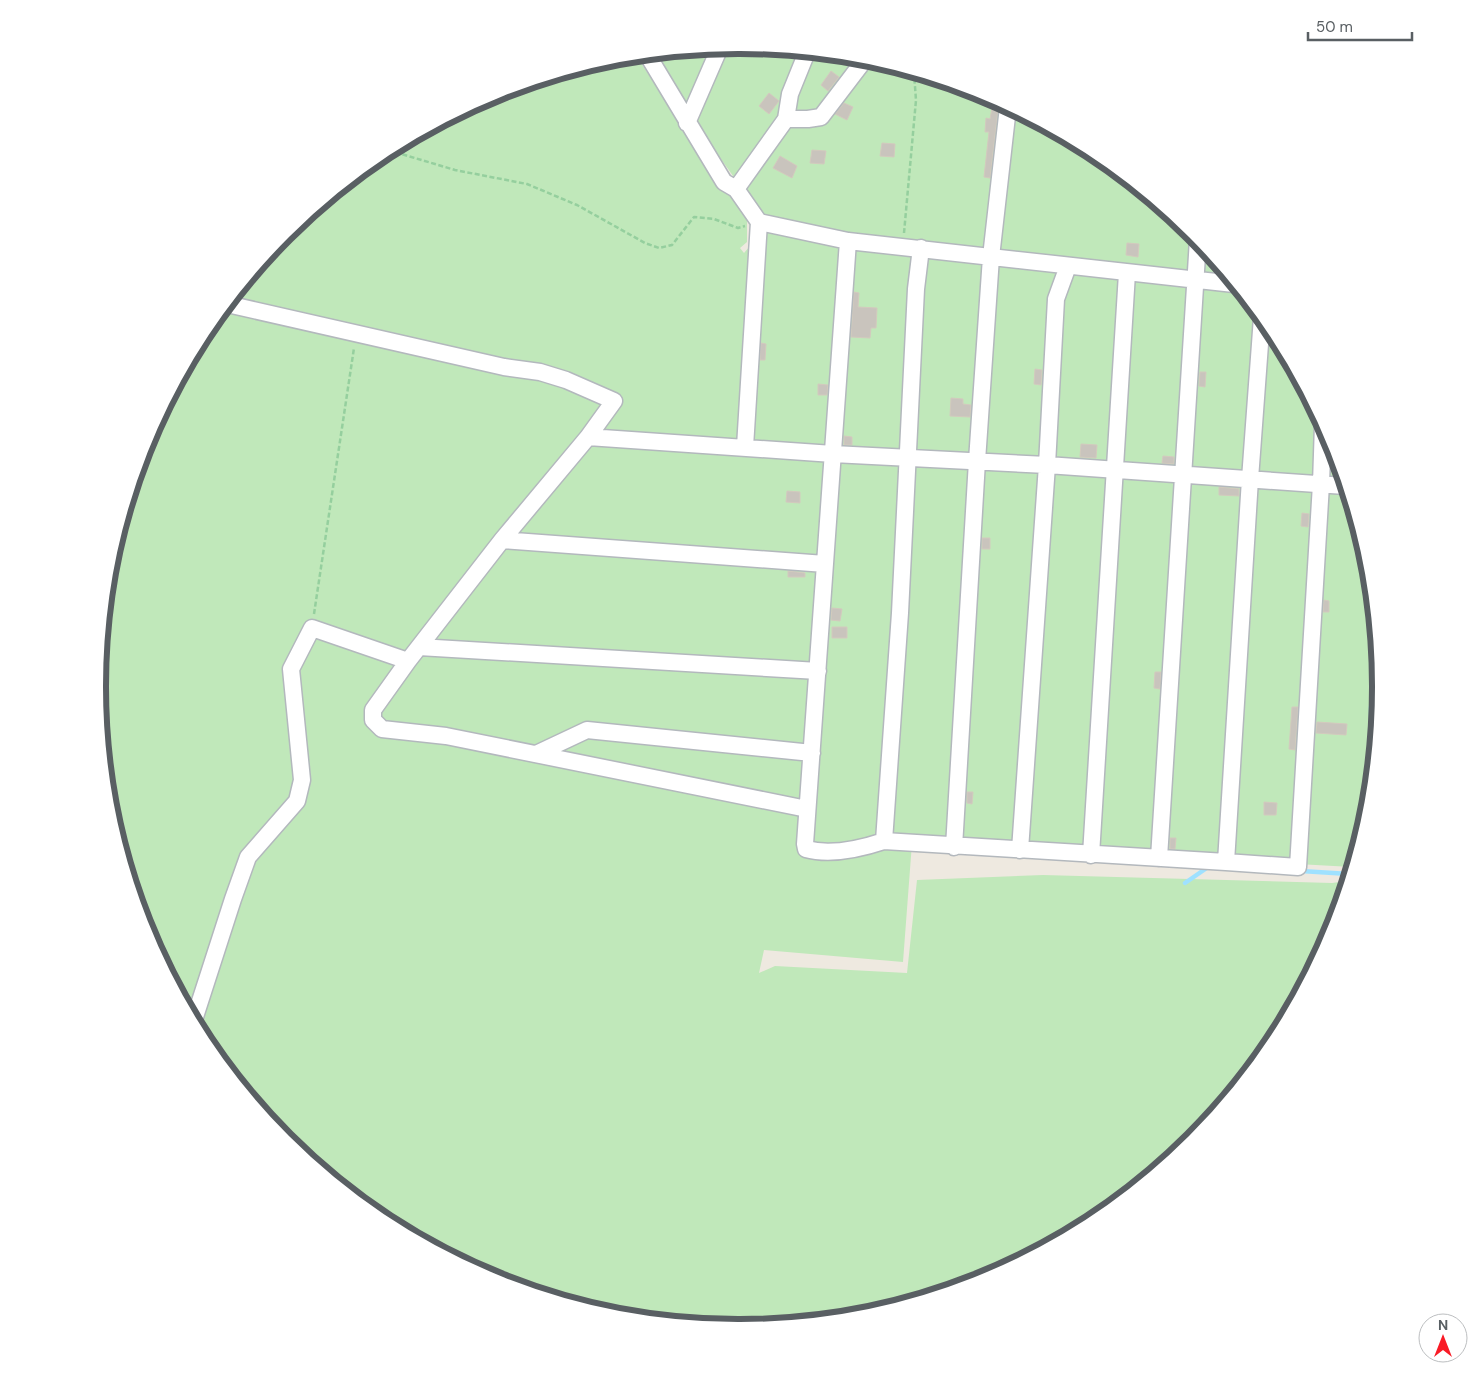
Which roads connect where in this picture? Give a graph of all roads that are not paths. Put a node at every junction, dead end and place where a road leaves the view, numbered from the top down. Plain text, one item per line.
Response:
1 (717, 55) edge
2 (805, 57) edge
3 (650, 60) edge
4 (860, 66) edge
5 (1007, 114) edge
6 (786, 119) junction
7 (687, 123) junction
8 (736, 190) junction
9 (759, 222) junction
10 (848, 241) junction
11 (921, 248) junction
12 (1197, 251) edge
13 (991, 257) junction
14 (1068, 266) junction
15 (1127, 272) junction
16 (1195, 279) junction
17 (1226, 283) edge
18 (234, 306) edge
19 (1261, 329) edge
20 (588, 437) junction
21 (1322, 441) edge
22 (745, 447) junction
23 (833, 454) junction
24 (907, 457) junction
25 (977, 461) junction
26 (1046, 465) junction
27 (1114, 470) junction
28 (1183, 474) junction
29 (1250, 479) junction
30 (1321, 484) junction
31 (1339, 485) edge
32 (502, 540) junction
33 (826, 564) junction
34 (419, 647) junction
35 (408, 661) junction
36 (818, 671) junction
37 (812, 752) junction
38 (536, 754) junction
39 (808, 809) junction
40 (884, 841) junction
41 (954, 847) junction
42 (1020, 850) junction
43 (1091, 854) junction
44 (1159, 858) junction
45 (1226, 862) junction
46 (197, 1012) edge

1 - 7 lane
2 - 6 lane
3 - 7 lane
4 - 6 lane
5 - 13 lane
6 - 8 lane
7 - 8 lane
8 - 9 lane
9 - 10 lane
9 - 22 lane
10 - 11 lane
10 - 23 lane
11 - 13 lane
11 - 24 lane
12 - 16 lane
13 - 14 lane
13 - 25 lane
14 - 15 lane
14 - 26 lane
15 - 16 lane
15 - 27 lane
16 - 17 lane
16 - 28 lane
18 - 20 lane
19 - 29 lane
20 - 22 lane
20 - 32 lane
21 - 30 lane
22 - 23 lane
23 - 24 lane
23 - 33 lane
24 - 25 lane
24 - 40 lane
25 - 26 lane
25 - 41 lane
26 - 27 lane
26 - 42 lane
27 - 28 lane
27 - 43 lane
28 - 29 lane
28 - 44 lane
29 - 30 lane
29 - 45 lane
30 - 31 lane
30 - 45 lane
32 - 33 lane
32 - 34 lane
33 - 36 lane
34 - 35 lane
34 - 36 lane
35 - 38 lane
35 - 46 lane
36 - 37 lane
37 - 38 lane
37 - 39 lane
38 - 39 lane
39 - 40 lane
40 - 41 lane
41 - 42 lane
42 - 43 lane
43 - 44 lane
44 - 45 lane

